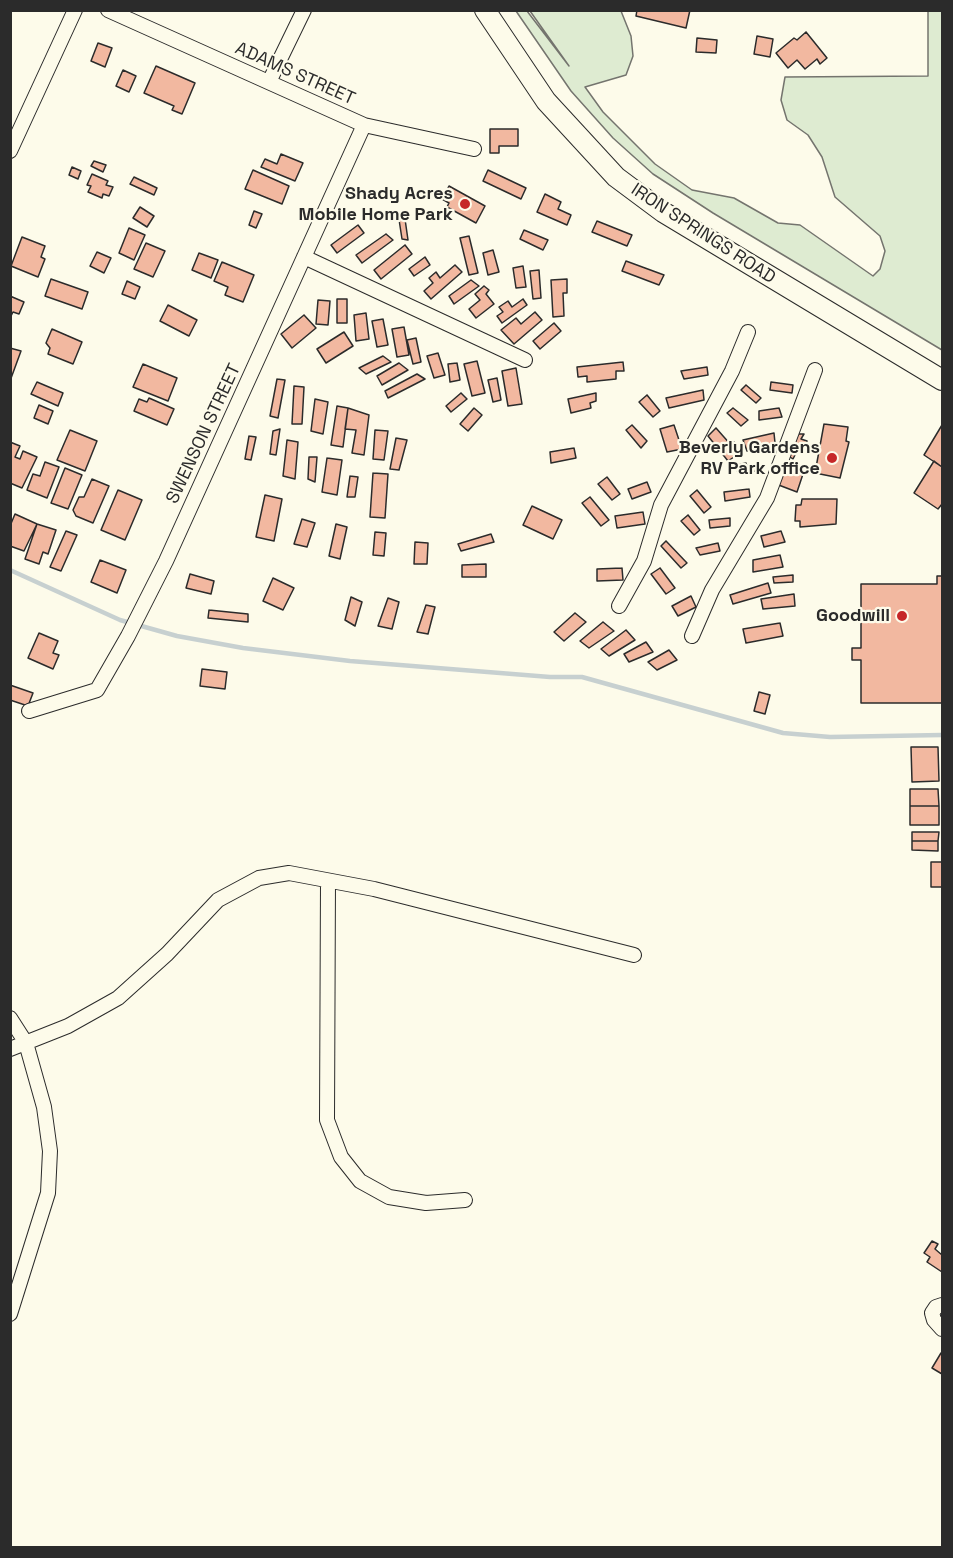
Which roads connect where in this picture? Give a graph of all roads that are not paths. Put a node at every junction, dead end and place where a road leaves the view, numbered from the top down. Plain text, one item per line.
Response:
1 (75, 10) edge
2 (108, 10) edge
3 (304, 10) edge
4 (485, 10) edge
5 (269, 82) junction
6 (364, 125) junction
7 (474, 149) dead end
8 (10, 151) edge
9 (304, 257) junction
10 (748, 332) dead end
11 (525, 360) dead end
12 (815, 370) dead end
13 (942, 380) edge
14 (619, 606) dead end
15 (692, 636) dead end
16 (29, 711) dead end
17 (328, 881) junction
18 (634, 956) dead end
19 (10, 1018) edge
20 (26, 1043) junction
21 (10, 1049) edge
22 (465, 1200) dead end
23 (942, 1305) edge
24 (10, 1314) edge
25 (942, 1329) edge

1 - 8 street
2 - 5 street, ADAMS STREET
3 - 5 street
4 - 13 main road, IRON SPRINGS ROAD
5 - 6 street, ADAMS STREET
6 - 7 street, ADAMS STREET
6 - 9 street, SWENSON STREET
9 - 11 street
9 - 16 street, SWENSON STREET
10 - 14 street
12 - 15 street
17 - 18 street
17 - 20 street
17 - 22 street
19 - 20 street
20 - 21 street
20 - 24 street
23 - 25 street

